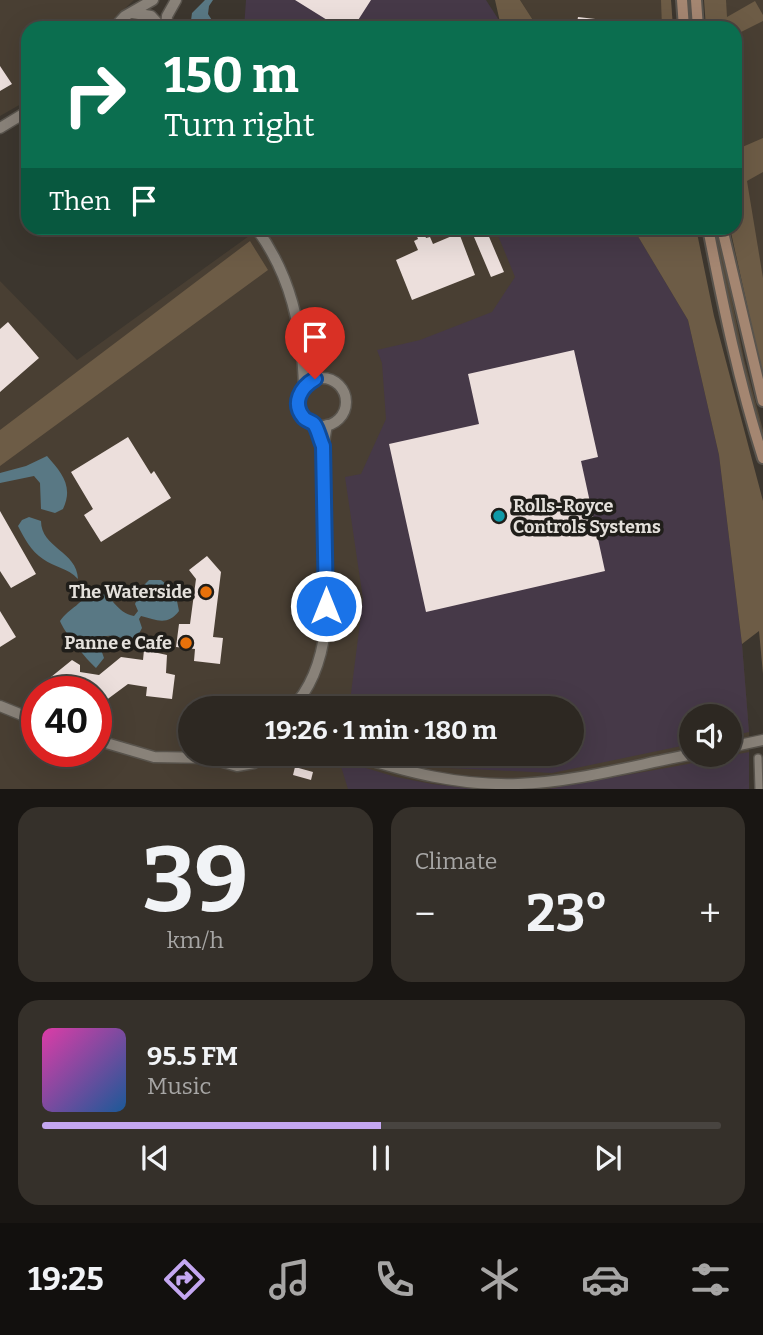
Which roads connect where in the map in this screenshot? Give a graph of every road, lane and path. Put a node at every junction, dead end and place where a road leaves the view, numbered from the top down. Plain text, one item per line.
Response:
1 (153, 0) edge
2 (176, 0) edge
3 (682, 0) edge
4 (696, 0) edge
5 (133, 13) junction
6 (120, 21) edge
7 (156, 21) edge
8 (166, 21) edge
9 (684, 21) edge
10 (698, 21) edge
11 (21, 115) edge
12 (0, 128) edge
13 (261, 235) edge
14 (709, 235) edge
15 (724, 235) edge
16 (303, 360) junction
17 (323, 378) junction
18 (304, 386) junction
19 (763, 401) edge
20 (314, 425) junction
21 (327, 425) junction
22 (323, 446) junction
23 (763, 458) edge
24 (301, 696) edge
25 (0, 706) edge
26 (21, 715) edge
27 (763, 740) edge
28 (742, 744) edge
29 (112, 745) edge
30 (679, 757) edge
31 (178, 758) edge
32 (758, 758) dead end
33 (387, 766) edge
34 (759, 789) edge

1 - 5 street
2 - 8 street
3 - 9 main road
4 - 10 main road
5 - 6 street
5 - 7 street
11 - 12 street
13 - 16 street
14 - 23 main road
15 - 19 main road
16 - 17 street
16 - 18 street
17 - 18 street
17 - 21 street
18 - 20 street
20 - 21 street
20 - 22 street
21 - 22 street
22 - 24 street
25 - 26 street
27 - 28 street
29 - 31 street
30 - 33 street
32 - 34 street

